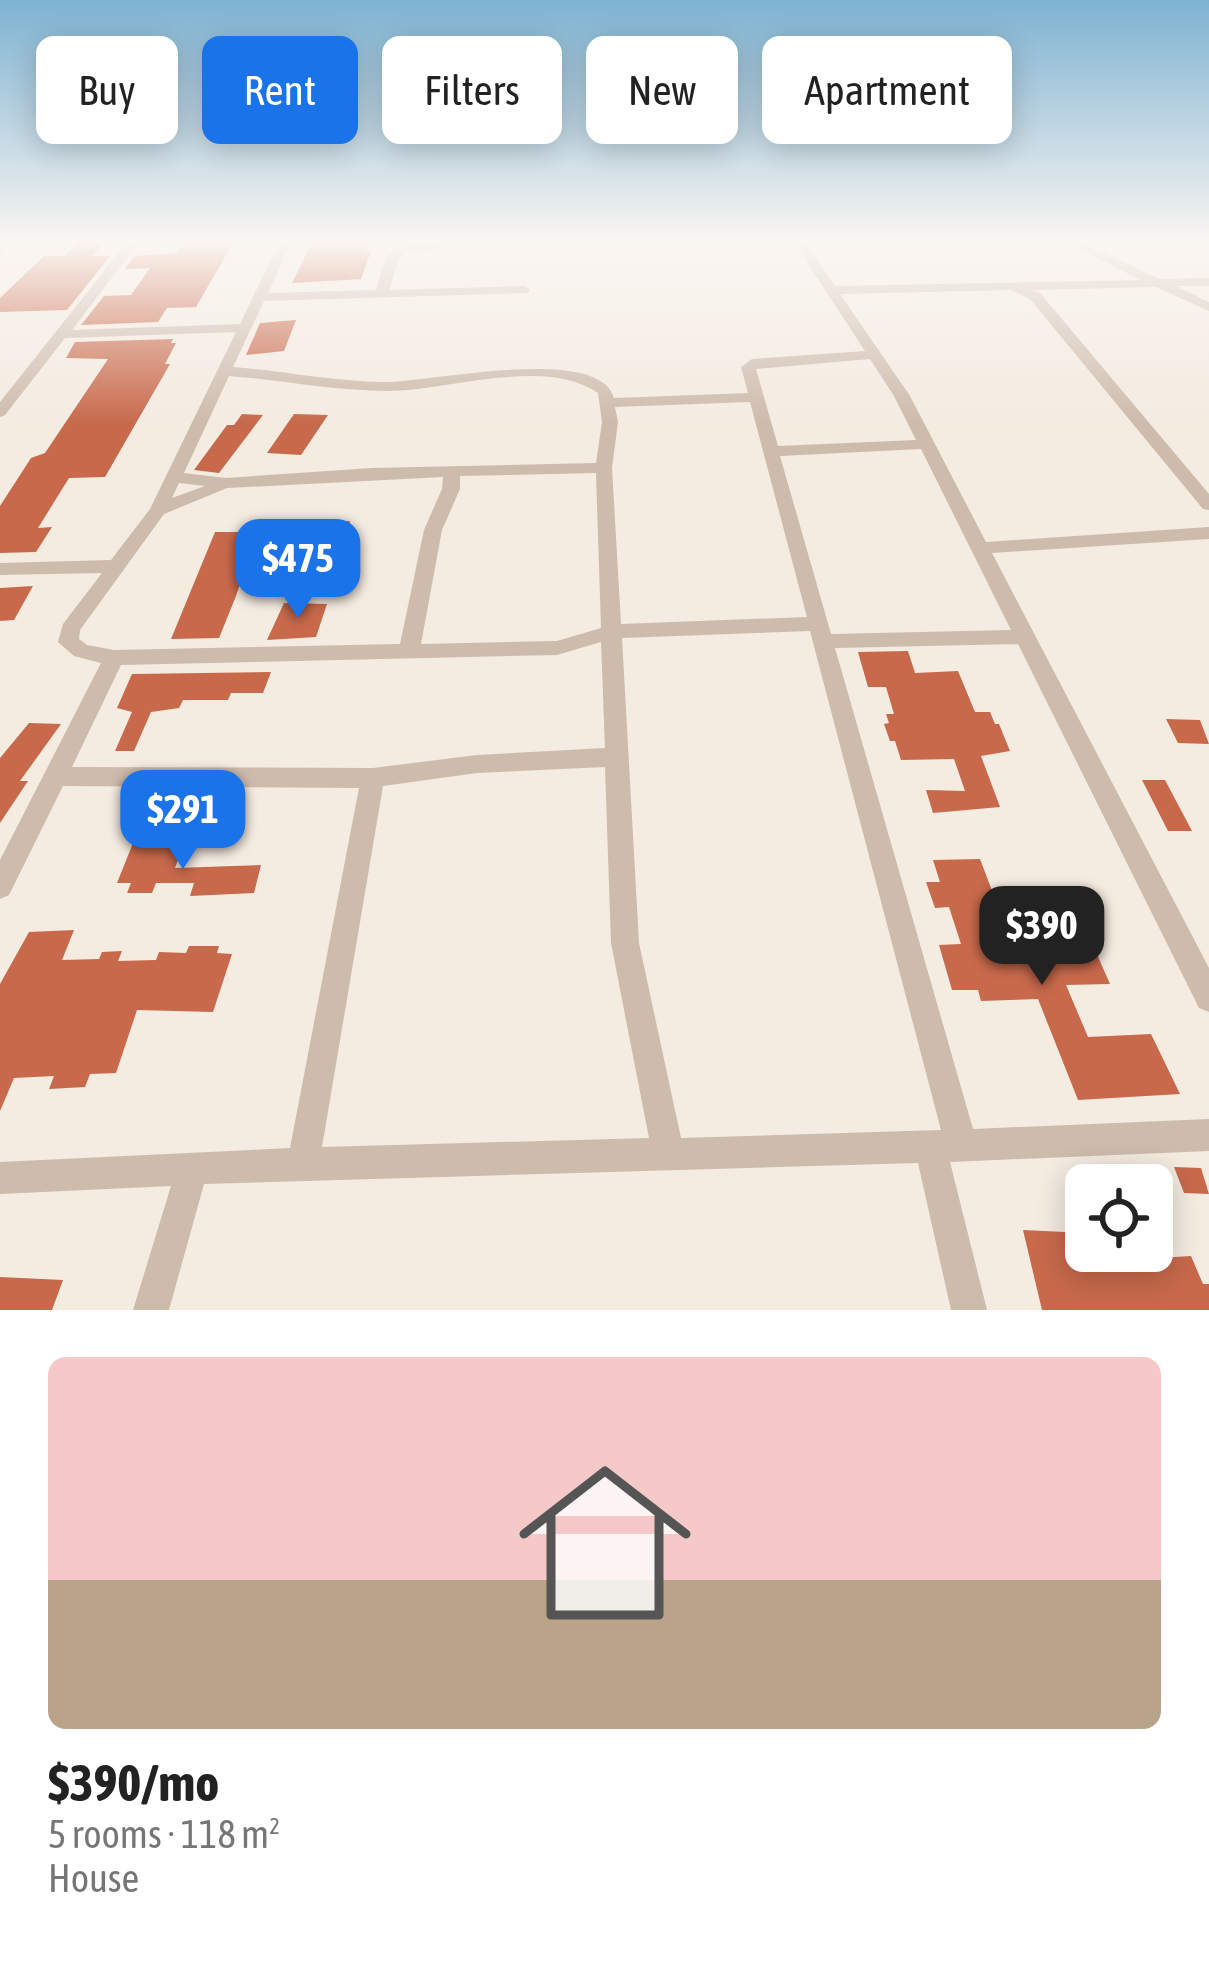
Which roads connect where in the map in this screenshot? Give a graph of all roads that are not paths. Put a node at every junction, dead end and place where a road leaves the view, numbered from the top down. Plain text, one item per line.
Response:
1 (87, 302) edge
2 (257, 302) edge
3 (838, 302) edge
4 (1045, 302) edge
5 (1202, 304) edge
6 (1209, 322) edge
7 (244, 328) junction
8 (62, 334) junction
9 (876, 354) junction
10 (224, 371) junction
11 (0, 384) edge
12 (23, 384) junction
13 (757, 397) junction
14 (609, 403) junction
15 (0, 412) edge
16 (928, 444) junction
17 (773, 451) junction
18 (604, 468) junction
19 (452, 472) junction
20 (173, 477) junction
21 (226, 483) junction
22 (1209, 505) edge
23 (158, 510) junction
24 (1209, 533) edge
25 (982, 548) junction
26 (119, 566) junction
27 (0, 569) edge
28 (614, 631) junction
29 (822, 633) junction
30 (1027, 637) junction
31 (409, 650) junction
32 (114, 658) junction
33 (616, 758) junction
34 (56, 776) junction
35 (373, 778) junction
36 (0, 887) edge
37 (1198, 953) edge
38 (1209, 998) edge
39 (1209, 1135) edge
40 (946, 1149) junction
41 (669, 1156) junction
42 (303, 1164) junction
43 (193, 1167) junction
44 (0, 1178) edge
45 (151, 1310) edge
46 (969, 1310) edge

1 - 8 street
2 - 7 street
3 - 9 street
4 - 22 street
5 - 6 street
7 - 8 street
7 - 10 street
8 - 12 street
9 - 13 street
9 - 16 street
10 - 14 street
10 - 20 street
11 - 12 street
12 - 15 street
13 - 14 street
13 - 17 street
14 - 18 street
16 - 17 street
16 - 25 street
17 - 29 street
18 - 19 street
18 - 28 street
19 - 21 street
19 - 31 street
20 - 21 street
20 - 23 street
21 - 23 street
23 - 26 street
24 - 25 street
25 - 30 street
26 - 27 street
26 - 32 street
28 - 29 street
28 - 31 street
28 - 33 street
29 - 30 street
29 - 40 street
30 - 37 street
31 - 32 street
32 - 34 street
33 - 35 street
33 - 41 street
34 - 35 street
34 - 36 street
35 - 42 street
37 - 38 street
39 - 40 street
40 - 41 street
40 - 46 street
41 - 42 street
42 - 43 street
43 - 44 street
43 - 45 street

